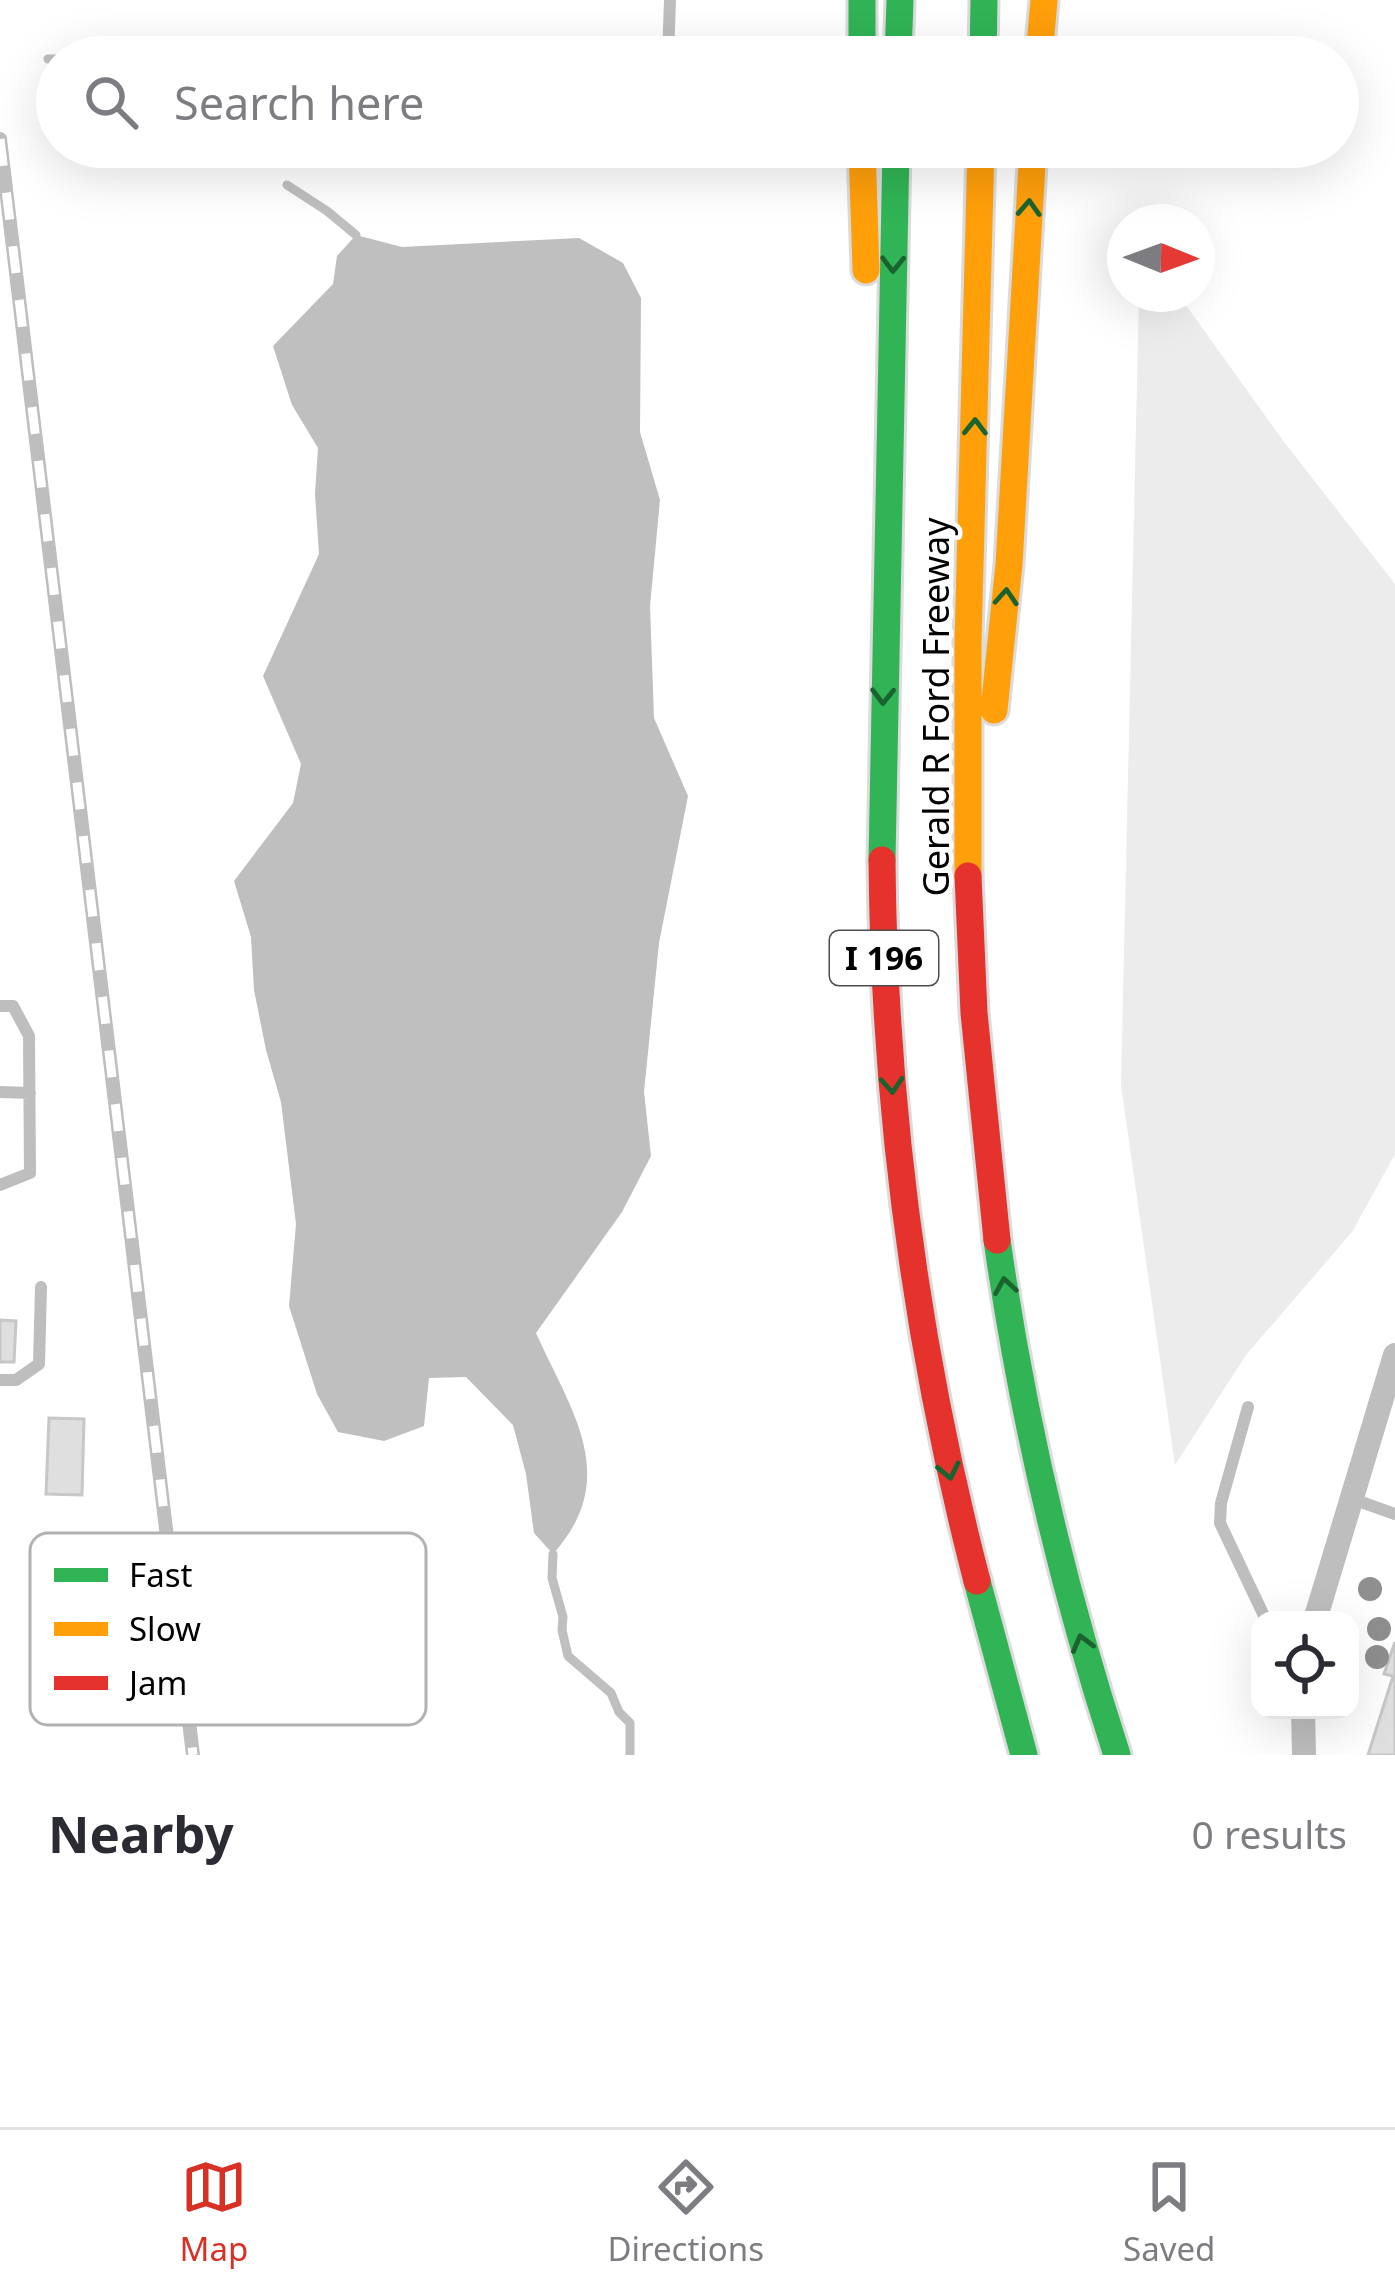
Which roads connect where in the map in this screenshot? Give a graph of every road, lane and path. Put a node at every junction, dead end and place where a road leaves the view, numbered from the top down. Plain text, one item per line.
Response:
1 (670, 0) edge
2 (862, 0) edge
3 (900, 0) edge
4 (984, 0) edge
5 (1045, 0) edge
6 (669, 36) edge
7 (862, 36) edge
8 (899, 36) edge
9 (983, 36) edge
10 (1041, 36) edge
11 (863, 168) edge
12 (896, 168) edge
13 (981, 168) edge
14 (1032, 168) edge
15 (885, 625) junction
16 (970, 922) junction
17 (0, 1006) edge
18 (0, 1092) edge
19 (30, 1093) junction
20 (0, 1185) edge
21 (40, 1287) dead end
22 (1395, 1354) edge
23 (0, 1379) edge
24 (1248, 1407) dead end
25 (1349, 1497) junction
26 (1395, 1514) edge
27 (1263, 1611) edge
28 (1317, 1611) edge
29 (1303, 1719) edge
30 (1024, 1755) edge
31 (1117, 1755) edge
32 (1304, 1755) edge

1 - 6 lane
2 - 7 highway
3 - 8 highway
4 - 9 highway
5 - 10 highway
11 - 15 highway
12 -> 15 highway, Gerald R Ford Freeway / I 196
16 -> 13 highway, Gerald R Ford Freeway / I 196
16 -> 14 highway
15 -> 30 highway, Gerald R Ford Freeway / I 196
31 -> 16 highway, Gerald R Ford Freeway / I 196
17 - 19 lane
18 - 19 lane
19 - 20 lane
21 - 23 lane
22 - 25 street
24 - 27 lane
25 - 26 lane
25 - 28 street
29 - 32 street

